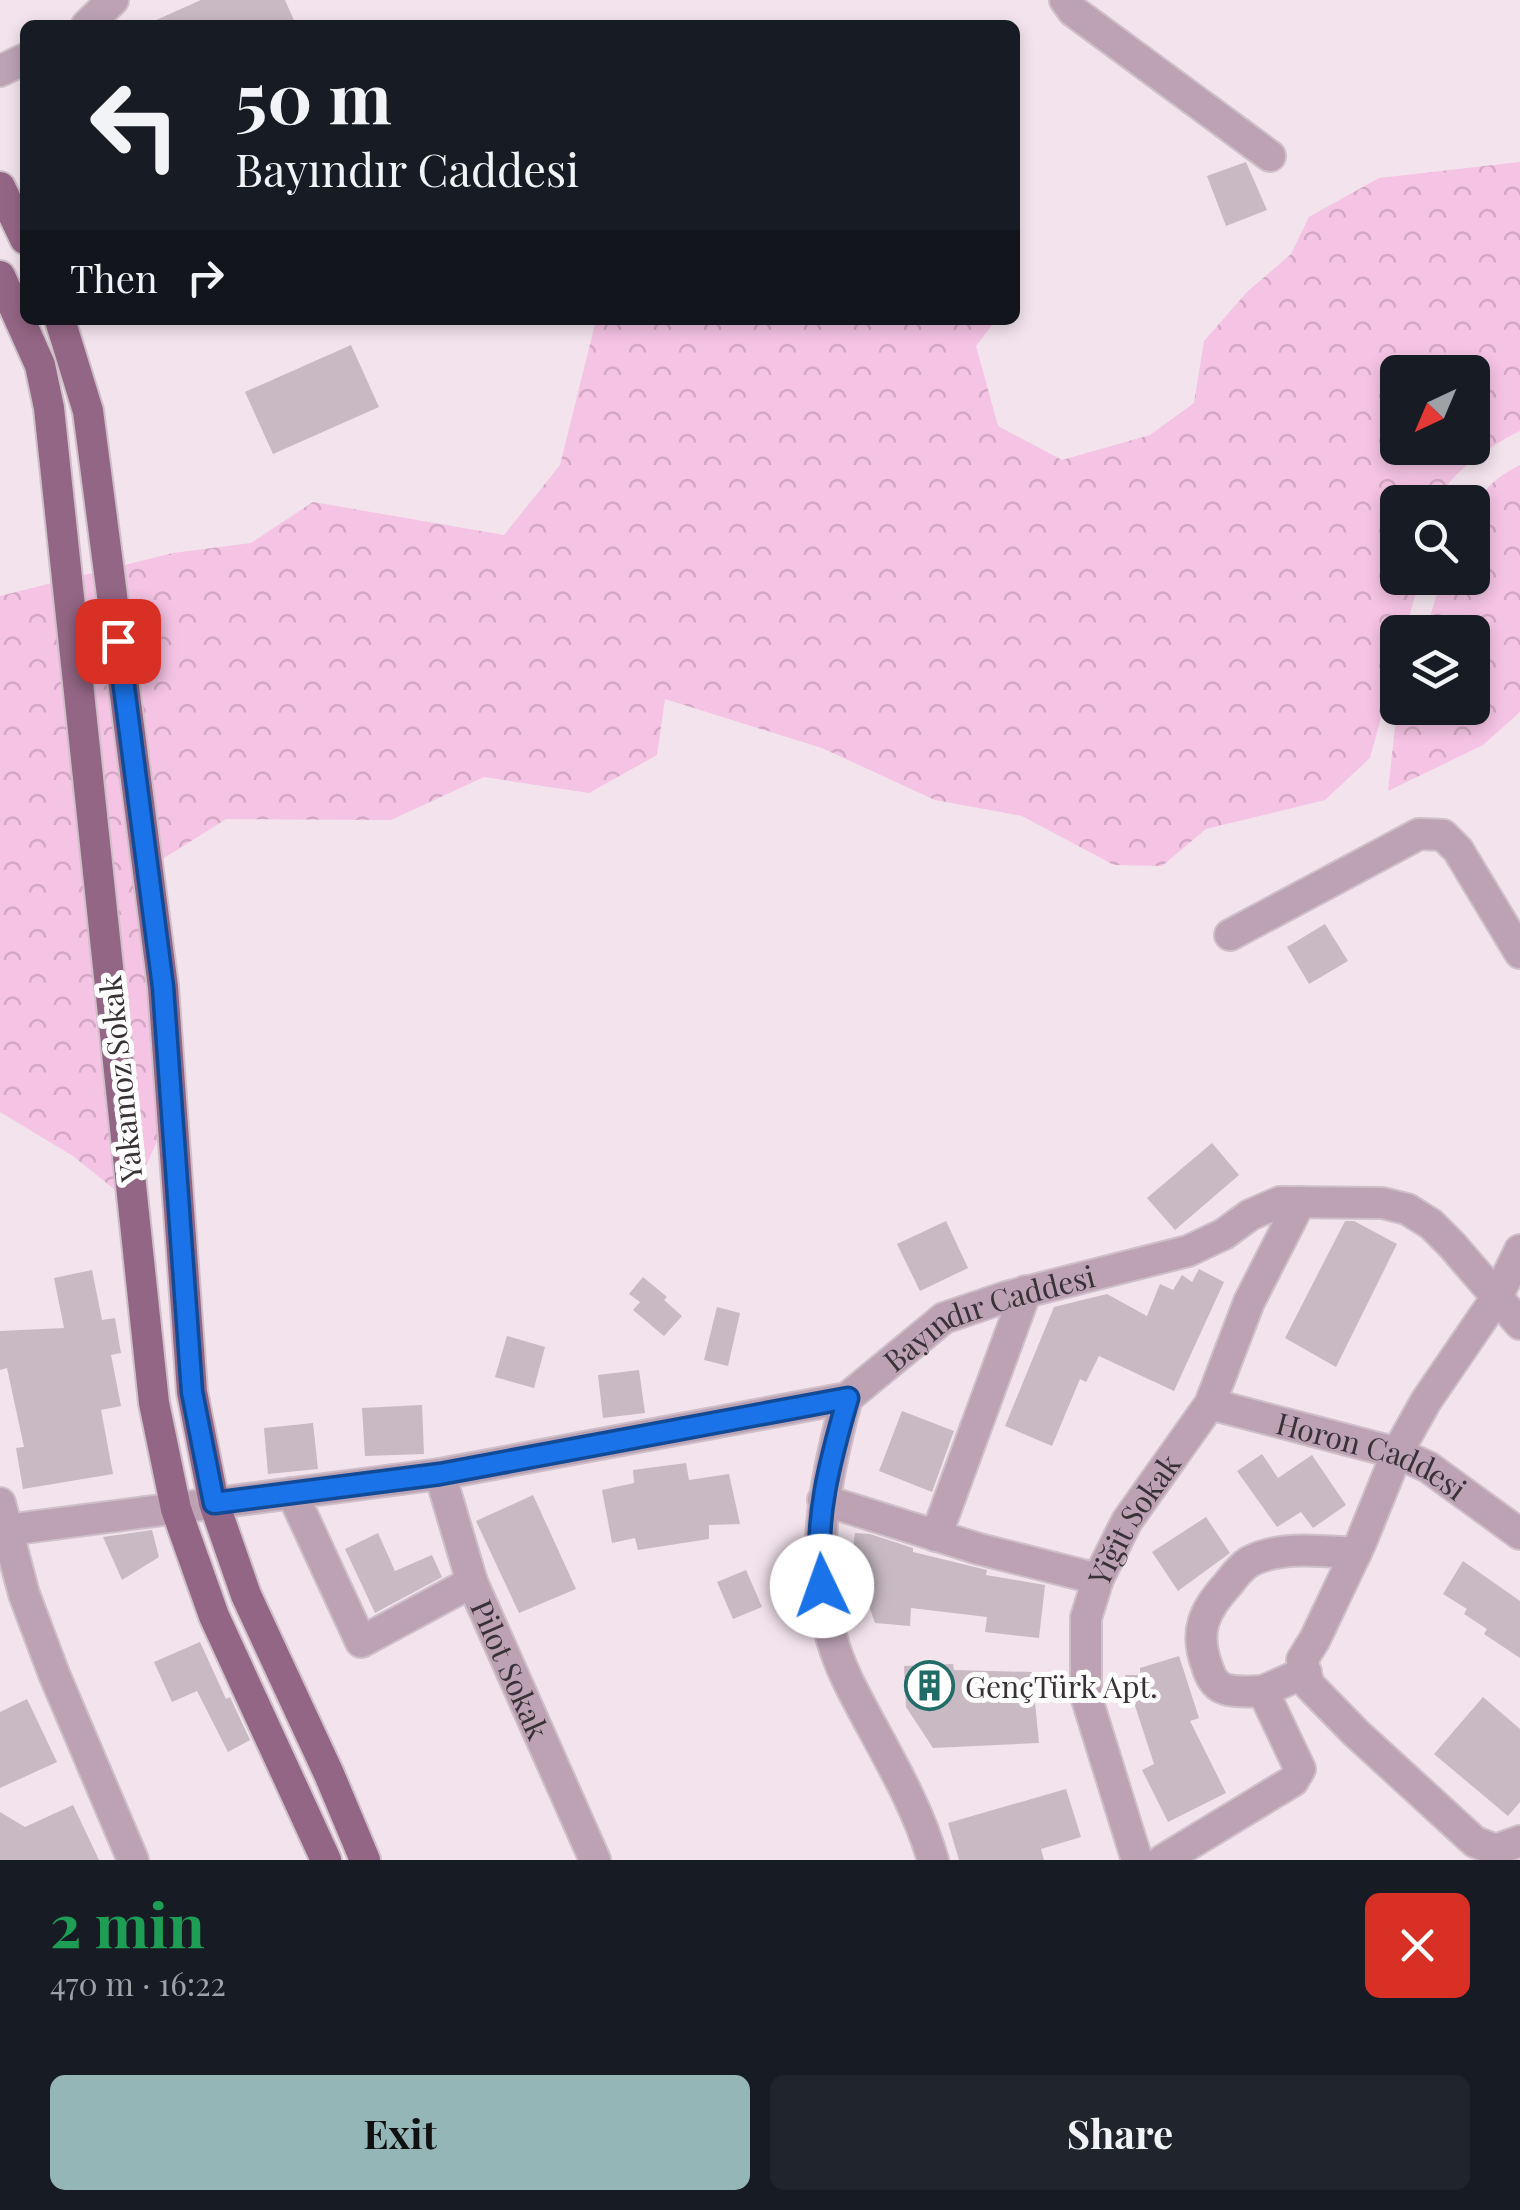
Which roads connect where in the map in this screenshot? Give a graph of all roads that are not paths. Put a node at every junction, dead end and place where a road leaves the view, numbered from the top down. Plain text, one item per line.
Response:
1 (113, 0) edge
2 (1065, 0) edge
3 (91, 20) edge
4 (1270, 156) dead end
5 (0, 186) edge
6 (20, 228) edge
7 (0, 276) edge
8 (20, 320) edge
9 (22, 325) edge
10 (62, 325) edge
11 (1230, 935) dead end
12 (1520, 953) edge
13 (1300, 1202) junction
14 (1520, 1250) edge
15 (1026, 1291) junction
16 (1497, 1297) junction
17 (1520, 1324) edge
18 (848, 1398) junction
19 (1210, 1404) junction
20 (1397, 1453) junction
21 (440, 1474) junction
22 (292, 1492) junction
23 (823, 1500) junction
24 (214, 1503) junction
25 (176, 1509) junction
26 (2, 1521) edge
27 (1520, 1534) edge
28 (936, 1536) junction
29 (1356, 1553) junction
30 (1098, 1578) junction
31 (472, 1582) junction
32 (1306, 1672) junction
33 (1264, 1691) junction
34 (1520, 1841) edge
35 (132, 1860) edge
36 (326, 1860) edge
37 (365, 1860) edge
38 (595, 1860) edge
39 (933, 1860) edge
40 (1136, 1860) edge
41 (1163, 1860) edge

1 - 3 street
2 - 4 street
5 - 6 main road
7 - 8 main road, Yakamoz Sokak
9 - 25 main road, Yakamoz Sokak
10 - 24 main road, Yakamoz Sokak
11 - 12 street
13 - 15 street, Bayındır Caddesi
13 - 16 street, Bayındır Caddesi
13 - 19 street, Yiğit Sokak
14 - 16 street
15 - 18 street, Bayındır Caddesi
15 - 28 street
16 - 17 street, Bayındır Caddesi
16 - 20 street
18 - 21 street, Bayındır Caddesi
18 - 23 street
19 - 20 street, Horon Caddesi
19 - 30 street, Yiğit Sokak
20 - 27 street, Horon Caddesi
20 - 29 street
21 - 22 street, Bayındır Caddesi
21 - 31 street, Pilot Sokak
22 - 24 street, Bayındır Caddesi
22 - 31 street
23 - 28 street
23 - 39 street
24 - 25 street, Bayındır Caddesi
24 - 37 main road, Yakamoz Sokak
25 - 26 street, Bayındır Caddesi
25 - 36 main road, Yakamoz Sokak
26 - 35 street
28 - 30 street
29 - 32 street
29 - 33 street
30 - 40 street, Yiğit Sokak
31 - 38 street, Pilot Sokak
32 - 33 street
32 - 34 street
33 - 41 street

